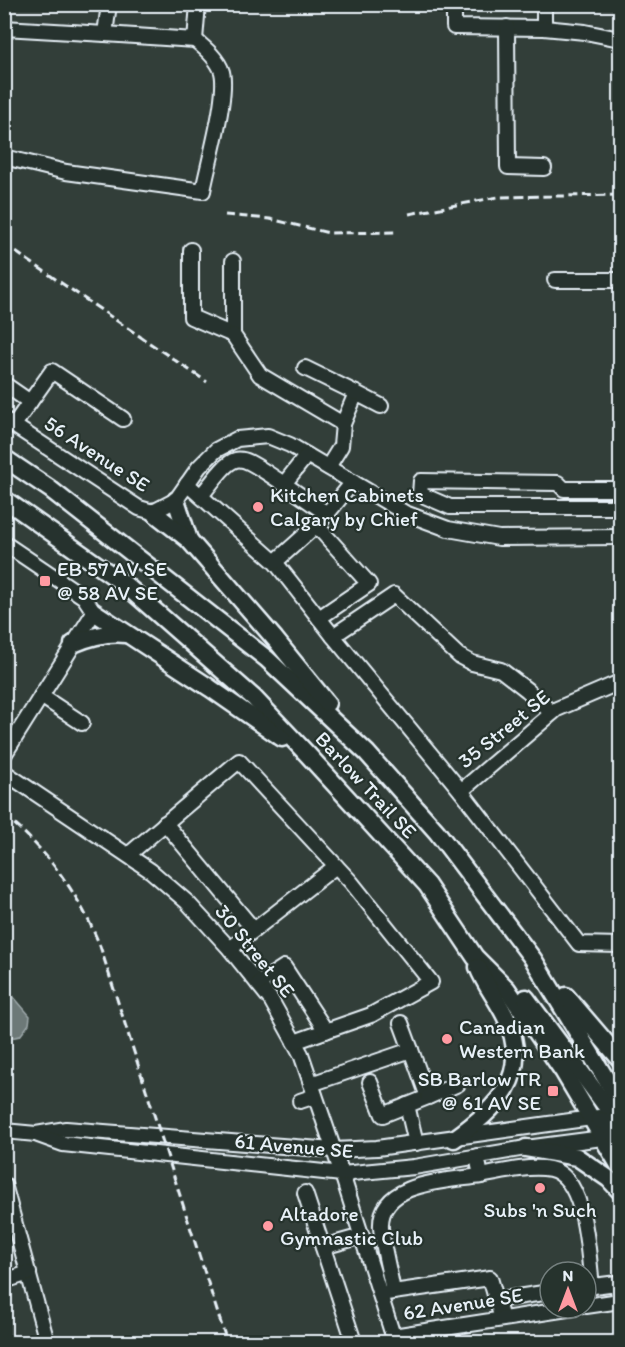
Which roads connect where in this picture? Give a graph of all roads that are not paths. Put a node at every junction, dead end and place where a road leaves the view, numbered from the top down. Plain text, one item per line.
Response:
1 (109, 4) edge
2 (198, 4) edge
3 (454, 4) edge
4 (544, 4) edge
5 (507, 27) junction
6 (4, 28) edge
7 (544, 28) junction
8 (105, 34) junction
9 (621, 39) edge
10 (195, 40) junction
11 (4, 158) edge
12 (544, 168) dead end
13 (191, 250) dead end
14 (232, 261) dead end
15 (555, 280) dead end
16 (621, 280) edge
17 (233, 335) junction
18 (305, 368) dead end
19 (4, 384) edge
20 (356, 393) junction
21 (30, 402) junction
22 (381, 406) dead end
23 (123, 419) dead end
24 (9, 422) edge
25 (343, 424) junction
26 (307, 455) junction
27 (4, 458) edge
28 (328, 467) junction
29 (353, 482) junction
30 (187, 484) junction
31 (284, 484) junction
32 (621, 489) edge
33 (201, 496) junction
34 (4, 500) edge
35 (176, 500) junction
36 (621, 507) edge
37 (153, 512) junction
38 (327, 514) junction
39 (317, 526) junction
40 (621, 537) edge
41 (189, 540) junction
42 (4, 543) edge
43 (275, 562) junction
44 (94, 612) junction
45 (319, 618) junction
46 (127, 634) junction
47 (333, 636) junction
48 (73, 644) junction
49 (621, 682) edge
50 (41, 696) junction
51 (552, 713) junction
52 (82, 723) dead end
53 (367, 753) junction
54 (4, 755) edge
55 (308, 755) junction
56 (4, 772) edge
57 (461, 791) junction
58 (165, 823) junction
59 (128, 855) junction
60 (336, 866) junction
61 (254, 930) junction
62 (621, 945) edge
63 (230, 949) junction
64 (475, 957) junction
65 (533, 959) junction
66 (258, 984) junction
67 (507, 988) junction
68 (401, 1023) dead end
69 (326, 1031) junction
70 (294, 1042) junction
71 (411, 1050) junction
72 (621, 1059) edge
73 (370, 1082) dead end
74 (458, 1084) dead end
75 (313, 1090) junction
76 (428, 1097) junction
77 (300, 1101) dead end
78 (407, 1106) junction
79 (592, 1118) junction
80 (617, 1126) edge
81 (4, 1131) edge
82 (36, 1134) junction
83 (454, 1138) junction
84 (416, 1143) junction
85 (526, 1148) junction
86 (333, 1150) junction
87 (477, 1156) junction
88 (621, 1167) edge
89 (342, 1174) junction
90 (481, 1176) junction
91 (4, 1184) edge
92 (621, 1191) edge
93 (305, 1193) dead end
94 (362, 1236) junction
95 (323, 1247) junction
96 (586, 1260) edge
97 (29, 1273) junction
98 (4, 1281) edge
99 (598, 1285) edge
100 (387, 1293) junction
101 (538, 1294) edge
102 (497, 1299) junction
103 (621, 1301) edge
104 (598, 1304) edge
105 (538, 1314) edge
106 (502, 1319) junction
107 (394, 1339) edge
108 (47, 1342) edge
109 (354, 1342) edge

1 - 8 street
2 - 10 street
3 - 5 street
4 - 7 street
5 - 7 street
5 - 12 street
6 - 8 street
7 - 9 street
8 - 10 street
10 - 11 street
13 - 17 street
14 - 17 street
15 - 16 street
17 - 25 street
18 - 20 street
19 - 21 street
20 - 22 street
20 - 25 street
21 - 23 street
21 - 24 street
24 - 37 street, 56 Avenue SE
25 - 28 street
26 - 28 street, 56 Avenue SE
26 - 30 street, 56 Avenue SE
26 - 31 street
27 - 53 main road, Barlow Trail SE
28 - 29 street, 56 Avenue SE
29 - 38 street
29 - 40 street, 56 Avenue SE
30 - 33 street
30 - 35 street, 56 Avenue SE
31 - 33 street
31 - 38 street
32 - 36 street
33 - 43 street
34 - 55 main road, Barlow Trail SE
35 - 37 street, 56 Avenue SE
35 - 41 main road
37 - 41 main road
38 - 39 street
39 - 43 street
39 - 45 street
41 - 53 main road
42 - 44 street
43 - 45 street
44 - 46 main road
44 - 48 street
45 - 47 street
46 - 48 main road
46 - 55 main road
47 - 51 street
47 - 57 street
48 - 50 street
49 - 51 street, 35 Street SE
50 - 52 street
50 - 54 street
51 - 57 street, 35 Street SE
53 - 65 main road, Barlow Trail SE
55 - 64 main road, Barlow Trail SE
56 - 59 street, 30 Street SE
57 - 62 street, 35 Street SE
58 - 59 street
58 - 60 street
58 - 61 street
59 - 63 street, 30 Street SE
60 - 61 street
60 - 69 street
61 - 63 street
63 - 66 street, 30 Street SE
64 - 67 main road, Barlow Trail SE
64 - 83 main road
65 - 72 main road
65 - 80 main road, Barlow Trail SE
66 - 69 street
66 - 70 street, 30 Street SE
67 - 79 main road, Barlow Trail SE
67 - 80 main road
68 - 71 street
69 - 70 street
70 - 75 street, 30 Street SE
71 - 75 street
71 - 76 street
73 - 78 street
74 - 76 street
75 - 77 street
75 - 86 street, 30 Street SE
76 - 78 street
78 - 84 street
79 - 80 main road, Barlow Trail SE
79 - 83 street, 61 Avenue SE
80 - 85 street, 61 Avenue SE
80 - 88 main road, Barlow Trail SE
81 - 82 street, 61 Avenue SE
82 - 86 street, 61 Avenue SE
82 - 89 street, 61 Avenue SE
83 - 84 street, 61 Avenue SE
84 - 86 street, 61 Avenue SE
85 - 87 street, 61 Avenue SE
85 - 92 main road
86 - 89 street, 30 Street SE
87 - 89 street, 61 Avenue SE
87 - 90 street
89 - 94 street, 30 Street SE
90 - 96 street
90 - 100 street
91 - 97 street
93 - 95 street
94 - 95 street
94 - 100 street, 30 Street SE
95 - 109 street
97 - 98 street
97 - 108 street
99 - 103 street
100 - 102 street
100 - 107 street, 30 Street SE
101 - 102 street
102 - 106 street
103 - 104 street
105 - 106 street, 62 Avenue SE
106 - 107 street, 62 Avenue SE

